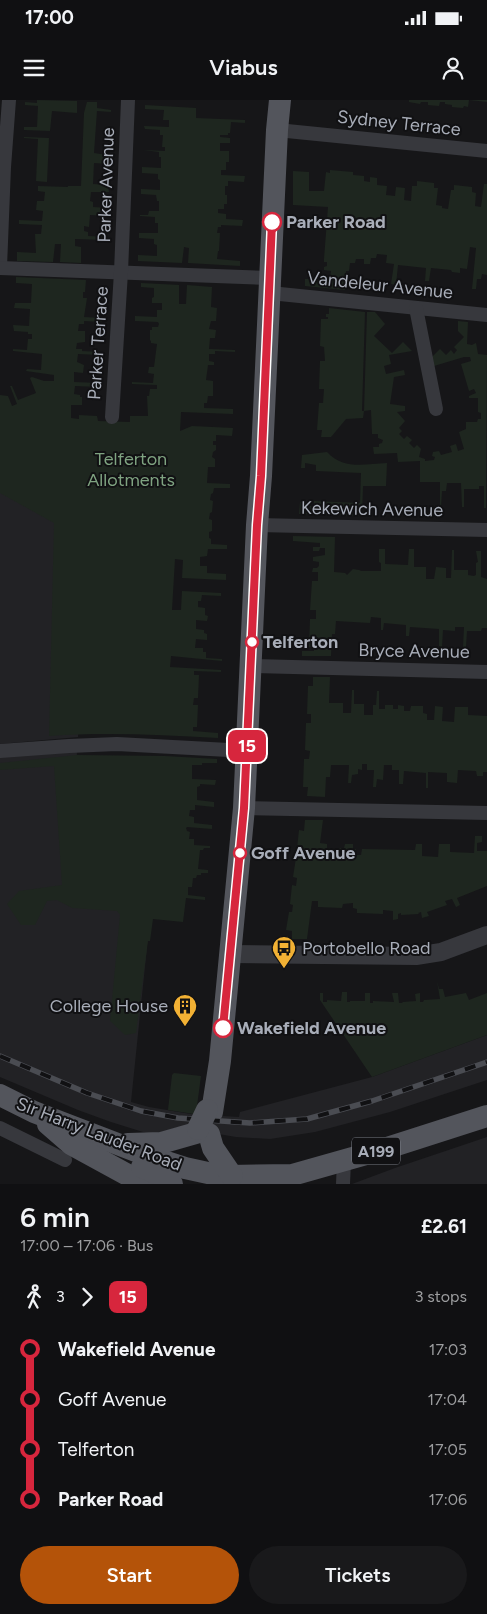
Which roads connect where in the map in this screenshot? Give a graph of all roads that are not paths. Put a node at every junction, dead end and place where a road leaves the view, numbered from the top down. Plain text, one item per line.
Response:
1 (8, 100) edge
2 (128, 100) edge
3 (280, 100) edge
4 (277, 130) junction
5 (487, 151) edge
6 (2, 167) edge
7 (0, 267) edge
8 (121, 272) junction
9 (270, 285) junction
10 (416, 308) junction
11 (487, 315) edge
12 (436, 409) dead end
13 (112, 417) dead end
14 (257, 525) junction
15 (487, 530) edge
16 (250, 666) junction
17 (487, 672) edge
18 (0, 751) edge
19 (247, 751) junction
20 (244, 808) junction
21 (487, 813) edge
22 (487, 935) edge
23 (230, 954) junction
24 (0, 1095) edge
25 (34, 1112) junction
26 (487, 1116) edge
27 (207, 1120) junction
28 (0, 1128) edge
29 (115, 1143) junction
30 (65, 1160) dead end
31 (344, 1161) junction
32 (187, 1176) edge
33 (232, 1176) junction
34 (287, 1179) edge
35 (144, 1184) edge
36 (261, 1184) edge
37 (343, 1184) edge

1 - 6 street
2 - 8 street, Parker Avenue
3 - 4 main road
4 - 5 street, Sydney Terrace
4 - 9 main road
6 - 7 street
7 - 8 street
8 - 9 street
8 - 13 street, Parker Terrace
9 - 10 street, Vandeleur Avenue
9 - 14 main road
10 - 11 street, Vandeleur Avenue
10 - 12 street
14 - 15 street, Kekewich Avenue
14 - 16 main road
16 - 17 street, Bryce Avenue
16 - 19 main road
18 - 19 street
19 - 20 main road
20 - 21 street
20 - 23 main road
22 - 23 street
23 - 27 main road
24 - 25 main road, Sir Harry Lauder Road / A199
25 - 29 main road, Sir Harry Lauder Road / A199
25 - 32 main road, A199
25 - 35 main road, A199
26 - 31 main road, A199
27 - 29 main road, A199
27 - 32 main road
27 - 33 main road
28 - 30 street
29 - 32 main road, Sir Harry Lauder Road / A199
31 - 34 main road, A199
31 - 37 street
32 - 33 main road, A199
33 - 34 main road, A199
34 - 36 main road, A199

